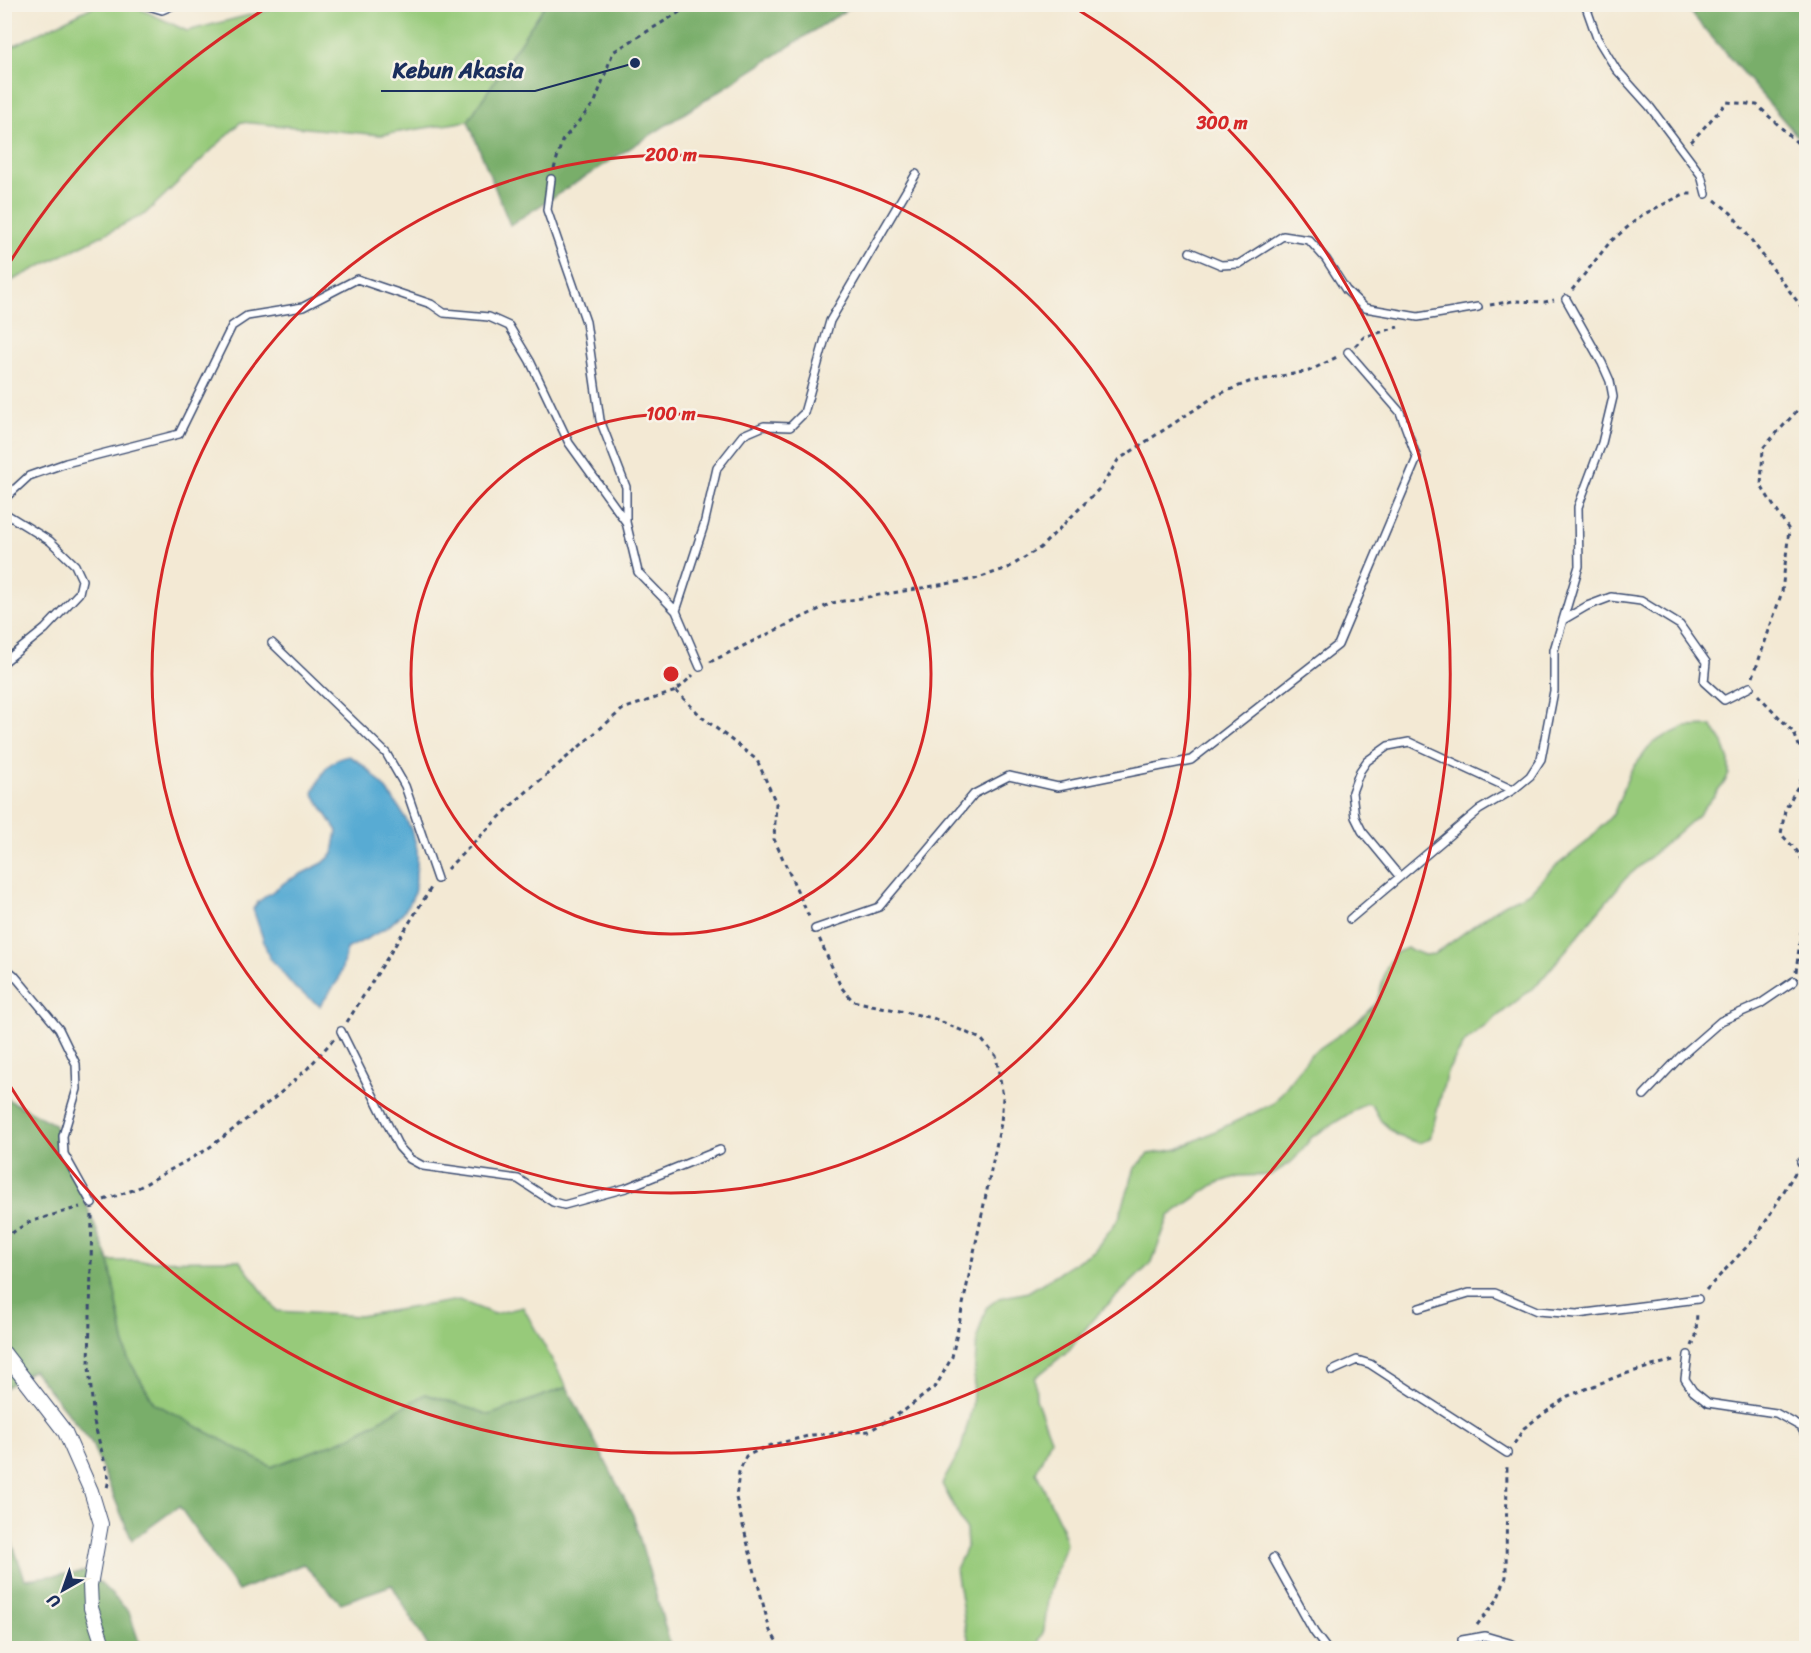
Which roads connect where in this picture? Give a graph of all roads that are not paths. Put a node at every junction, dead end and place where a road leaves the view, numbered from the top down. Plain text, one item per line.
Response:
1 (142, 4) edge
2 (176, 4) edge
3 (1585, 4) edge
4 (916, 174) dead end
5 (551, 179) road end
6 (1706, 194) road end
7 (1190, 252) dead end
8 (1566, 298) road end
9 (1478, 307) road end
10 (1348, 352) road end
11 (4, 499) edge
12 (4, 509) edge
13 (626, 522) junction
14 (676, 611) junction
15 (1563, 620) junction
16 (272, 643) dead end
17 (4, 662) edge
18 (700, 667) road end
19 (1750, 687) road end
20 (1513, 790) junction
21 (1400, 877) junction
22 (437, 879) road end
23 (1350, 919) dead end
24 (815, 929) road end
25 (4, 967) edge
26 (1794, 981) road end
27 (341, 1031) road end
28 (1644, 1095) dead end
29 (720, 1150) dead end
30 (92, 1204) road end
31 (1698, 1299) road end
32 (1419, 1308) dead end
33 (4, 1353) edge
34 (1688, 1355) road end
35 (1332, 1371) dead end
36 (1806, 1436) edge
37 (1507, 1453) road end
38 (1273, 1558) dead end
39 (1462, 1640) road end
40 (104, 1648) edge
41 (1326, 1648) edge
42 (1518, 1648) edge

1 - 2 lane
3 - 6 lane
4 - 14 lane
5 - 13 lane
7 - 9 lane
8 - 15 lane
10 - 24 lane
11 - 13 lane
12 - 17 lane
13 - 14 lane
14 - 18 lane
15 - 19 lane
15 - 20 lane
16 - 22 lane
20 - 21 lane
20 - 21 lane
21 - 23 lane
25 - 30 lane
26 - 28 lane
27 - 29 lane
31 - 32 lane
33 - 40 street
34 - 36 lane
35 - 37 lane
38 - 41 lane
39 - 42 lane

